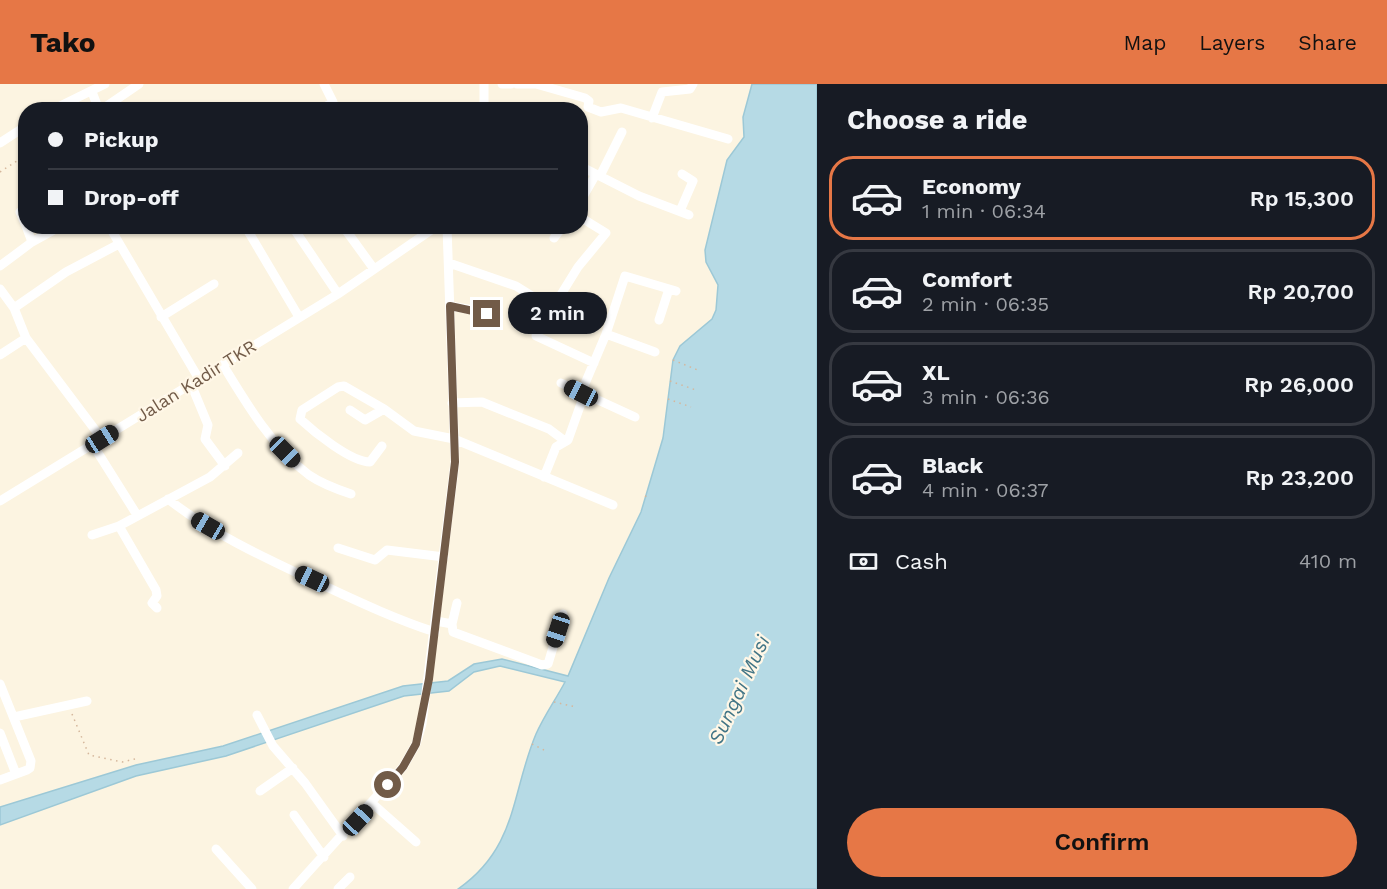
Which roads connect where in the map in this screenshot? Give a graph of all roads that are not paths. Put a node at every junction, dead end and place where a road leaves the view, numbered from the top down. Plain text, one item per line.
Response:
1 (105, 84) edge
2 (139, 84) edge
3 (484, 84) edge
4 (502, 84) edge
5 (511, 84) edge
6 (517, 84) edge
7 (536, 84) edge
8 (693, 84) edge
9 (327, 85) edge
10 (92, 92) junction
11 (70, 102) edge
12 (96, 102) edge
13 (112, 102) edge
14 (333, 102) edge
15 (484, 102) edge
16 (652, 118) junction
17 (18, 131) edge
18 (622, 132) dead end
19 (728, 139) dead end
20 (0, 143) edge
21 (588, 170) edge
22 (682, 174) dead end
23 (598, 175) junction
24 (588, 190) edge
25 (680, 211) junction
26 (689, 215) dead end
27 (588, 222) edge
28 (29, 234) edge
29 (46, 234) edge
30 (113, 234) edge
31 (250, 234) edge
32 (297, 234) edge
33 (349, 234) edge
34 (426, 234) edge
35 (447, 234) edge
36 (557, 234) edge
37 (554, 238) dead end
38 (32, 242) junction
39 (119, 244) junction
40 (449, 263) junction
41 (0, 266) edge
42 (374, 269) junction
43 (214, 284) dead end
44 (1, 291) edge
45 (338, 294) junction
46 (450, 306) junction
47 (548, 306) junction
48 (14, 308) junction
49 (492, 316) dead end
50 (161, 317) junction
51 (299, 317) junction
52 (659, 320) dead end
53 (577, 324) dead end
54 (606, 334) junction
55 (536, 336) dead end
56 (26, 338) junction
57 (655, 352) dead end
58 (0, 355) edge
59 (594, 363) junction
60 (223, 365) junction
61 (195, 382) junction
62 (561, 383) dead end
63 (582, 394) junction
64 (452, 402) junction
65 (384, 409) junction
66 (350, 410) dead end
67 (635, 417) dead end
68 (102, 439) junction
69 (454, 439) junction
70 (565, 441) junction
71 (93, 445) junction
72 (382, 446) dead end
73 (238, 453) dead end
74 (225, 466) junction
75 (544, 477) junction
76 (351, 494) dead end
77 (168, 499) junction
78 (0, 501) edge
79 (613, 506) dead end
80 (137, 515) junction
81 (119, 526) junction
82 (92, 535) dead end
83 (338, 548) dead end
84 (444, 557) junction
85 (457, 603) dead end
86 (157, 608) dead end
87 (563, 614) dead end
88 (436, 621) junction
89 (452, 624) junction
90 (435, 632) junction
91 (0, 684) edge
92 (87, 701) dead end
93 (257, 715) dead end
94 (14, 717) junction
95 (0, 733) edge
96 (293, 768) junction
97 (16, 774) junction
98 (0, 780) edge
99 (260, 791) dead end
100 (373, 804) junction
101 (294, 815) dead end
102 (343, 836) junction
103 (416, 842) dead end
104 (216, 849) dead end
105 (324, 857) junction
106 (350, 877) dead end
107 (252, 889) edge
108 (293, 889) edge
109 (338, 889) edge

1 - 10 street
2 - 13 street
3 - 15 street
4 - 5 street
6 - 7 street
7 - 16 street
8 - 16 street
9 - 14 street
10 - 11 street
10 - 12 street
16 - 19 street
17 - 20 street
18 - 23 street
21 - 23 street
22 - 25 street
23 - 24 street
23 - 25 street
25 - 26 street
27 - 47 street
28 - 38 street
29 - 38 street
30 - 39 street
31 - 51 street
32 - 45 street
33 - 42 street
34 - 42 street, Jalan Kadir TKR
35 - 40 street
36 - 37 street
38 - 41 street
39 - 48 street
39 - 50 street
40 - 46 street
40 - 47 street
42 - 45 street, Jalan Kadir TKR
43 - 50 street
44 - 48 street
45 - 51 street, Jalan Kadir TKR
46 - 49 street
46 - 64 street
47 - 53 street
48 - 56 street
50 - 61 street
51 - 60 street, Jalan Kadir TKR
52 - 54 street
54 - 57 street
54 - 59 street
55 - 59 street
56 - 58 street
56 - 68 street
59 - 63 street
60 - 61 street, Jalan Kadir TKR
60 - 76 street
61 - 68 street, Jalan Kadir TKR
61 - 74 street
62 - 63 street
63 - 67 street
63 - 70 street
64 - 69 street
64 - 70 street
65 - 66 street
65 - 69 street
65 - 72 street
68 - 71 street, Jalan Kadir TKR
69 - 75 street
69 - 84 street
70 - 75 street
71 - 78 street, Jalan Kadir TKR
71 - 80 street
73 - 74 street
74 - 77 street
75 - 79 street
77 - 80 street
77 - 90 street
80 - 81 street
81 - 82 street
81 - 86 street
83 - 84 street
84 - 88 street
85 - 89 street
87 - 89 street
88 - 89 street
88 - 90 street
90 - 100 street
91 - 94 street
92 - 94 street
93 - 96 street
94 - 97 street
95 - 97 street
96 - 99 street
96 - 102 street
97 - 98 street
100 - 102 street
100 - 103 street
101 - 105 street
102 - 105 street
104 - 107 street
105 - 108 street
106 - 109 street

